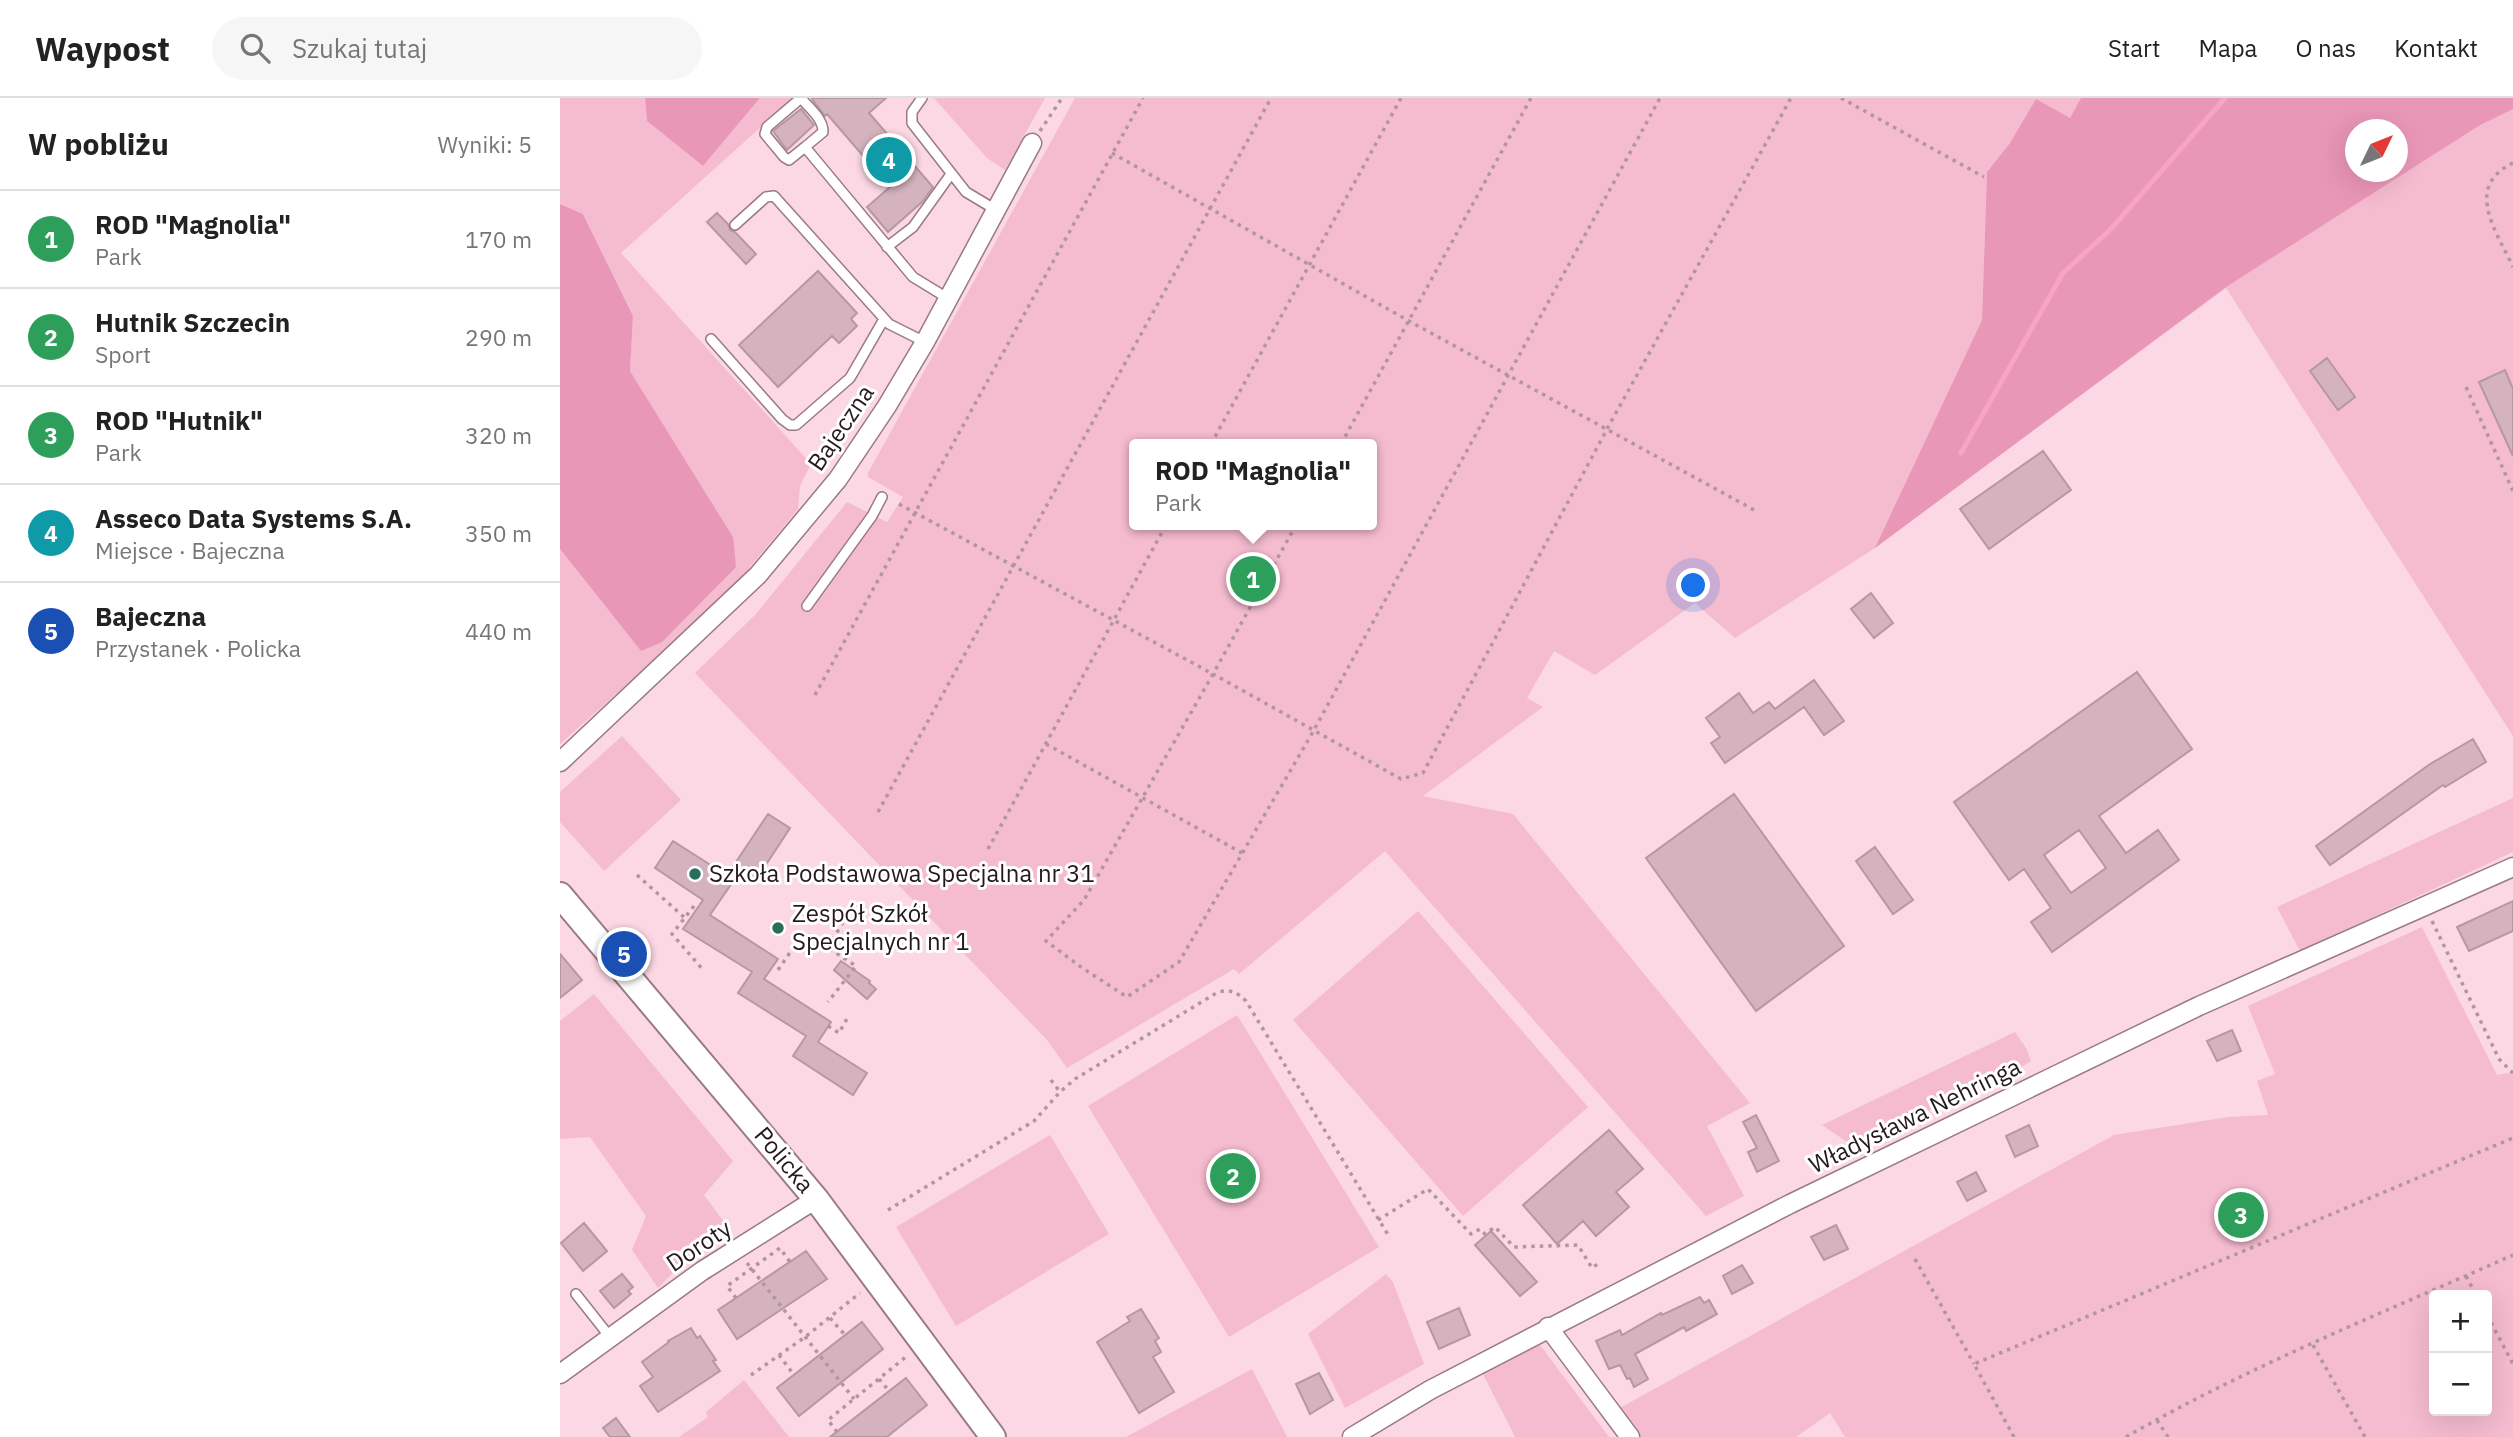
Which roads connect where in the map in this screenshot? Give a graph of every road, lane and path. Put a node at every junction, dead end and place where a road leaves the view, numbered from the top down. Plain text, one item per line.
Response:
1 (801, 98) edge
2 (922, 98) edge
3 (1062, 98) edge
4 (1143, 98) edge
5 (1271, 98) edge
6 (1401, 98) edge
7 (1531, 98) edge
8 (1660, 98) edge
9 (1791, 98) edge
10 (1841, 98) edge
11 (1032, 143) joint
12 (805, 147) junction
13 (1112, 153) junction
14 (2513, 163) edge
15 (951, 174) junction
16 (1984, 177) dead end
17 (1209, 210) junction
18 (996, 211) junction
19 (735, 225) dead end
20 (887, 247) junction
21 (1310, 264) junction
22 (2513, 267) edge
23 (949, 299) junction
24 (884, 319) junction
25 (1409, 321) junction
26 (711, 339) dead end
27 (925, 342) junction
28 (1508, 376) junction
29 (2466, 387) dead end
30 (1607, 429) junction
31 (1214, 439) edge
32 (1344, 439) edge
33 (2513, 491) edge
34 (882, 497) dead end
35 (899, 504) dead end
36 (1756, 511) dead end
37 (914, 512) junction
38 (1163, 530) edge
39 (1293, 530) edge
40 (1014, 567) junction
41 (807, 606) dead end
42 (1114, 621) junction
43 (1213, 674) junction
44 (815, 695) dead end
45 (1314, 730) junction
46 (1046, 744) junction
47 (560, 762) edge
48 (1142, 797) junction
49 (878, 812) dead end
50 (988, 849) dead end
51 (1242, 853) junction
52 (2513, 867) edge
53 (637, 875) dead end
54 (560, 895) edge
55 (694, 906) dead end
56 (2425, 906) junction
57 (842, 917) dead end
58 (685, 918) junction
59 (827, 948) junction
60 (778, 970) dead end
61 (704, 971) dead end
62 (828, 1002) dead end
63 (849, 1016) dead end
64 (828, 1026) dead end
65 (2513, 1073) edge
66 (1051, 1080) dead end
67 (1060, 1092) junction
68 (2513, 1138) edge
69 (816, 1199) junction
70 (888, 1210) dead end
71 (1378, 1220) junction
72 (1390, 1238) dead end
73 (737, 1250) junction
74 (2513, 1255) edge
75 (1915, 1259) dead end
76 (790, 1262) dead end
77 (1599, 1264) dead end
78 (751, 1269) junction
79 (2466, 1276) junction
80 (864, 1289) dead end
81 (2473, 1290) edge
82 (576, 1294) dead end
83 (736, 1298) dead end
84 (830, 1318) junction
85 (2492, 1324) edge
86 (1548, 1328) junction
87 (845, 1335) dead end
88 (610, 1336) junction
89 (805, 1338) junction
90 (2313, 1345) junction
91 (912, 1353) dead end
92 (779, 1355) junction
93 (1974, 1364) junction
94 (2513, 1364) edge
95 (560, 1374) edge
96 (751, 1375) dead end
97 (794, 1375) dead end
98 (878, 1379) junction
99 (889, 1391) dead end
100 (854, 1399) junction
101 (2157, 1420) junction
102 (837, 1432) dead end
103 (993, 1437) edge
104 (1352, 1437) edge
105 (1630, 1437) edge
106 (2014, 1437) edge
107 (2126, 1437) edge
108 (2168, 1437) edge
109 (2365, 1437) edge

1 - 12 lane
1 - 12 lane
2 - 15 lane
3 - 11 path
4 - 13 path
5 - 17 path
6 - 21 path
7 - 25 path
8 - 28 path
9 - 30 path
10 - 16 path
11 - 18 street, Bajeczna
12 - 20 lane
13 - 17 path
13 - 37 path
14 - 22 path
15 - 18 lane
15 - 20 lane
17 - 21 path
17 - 40 path
18 - 23 street, Bajeczna
19 - 24 lane
20 - 23 lane
21 - 25 path
21 - 31 path
23 - 27 street, Bajeczna
24 - 26 lane
24 - 27 lane
25 - 28 path
25 - 32 path
27 - 47 street, Bajeczna
28 - 30 path
28 - 45 path
29 - 33 path
30 - 36 path
30 - 45 path
34 - 41 lane
35 - 37 path
37 - 40 path
37 - 44 path
38 - 42 path
39 - 43 path
40 - 42 path
40 - 49 path
42 - 43 path
42 - 46 path
43 - 45 path
43 - 48 path
45 - 51 path
46 - 48 path
46 - 50 path
48 - 51 path
48 - 51 path
52 - 56 street, Władysława Nehringa
53 - 58 path
54 - 69 street, Policka
55 - 58 path
56 - 65 path
56 - 86 street, Władysława Nehringa
57 - 59 path
58 - 61 path
59 - 60 path
59 - 62 path
63 - 64 path
66 - 67 path
67 - 70 path
67 - 71 path
68 - 93 path
69 - 73 street, Doroty
69 - 103 street, Policka
71 - 72 path
71 - 77 path
73 - 78 path
73 - 88 street, Doroty
74 - 79 path
75 - 93 path
76 - 78 path
78 - 83 path
78 - 89 path
79 - 81 path
79 - 90 path
80 - 84 path
82 - 88 lane
84 - 87 path
84 - 89 path
85 - 94 path
86 - 104 street, Władysława Nehringa
86 - 105 street
88 - 95 street, Doroty
89 - 92 path
89 - 100 path
90 - 101 path
90 - 109 path
91 - 98 path
92 - 96 path
92 - 97 path
93 - 106 path
98 - 99 path
98 - 100 path
100 - 102 path
101 - 107 path
101 - 108 path

